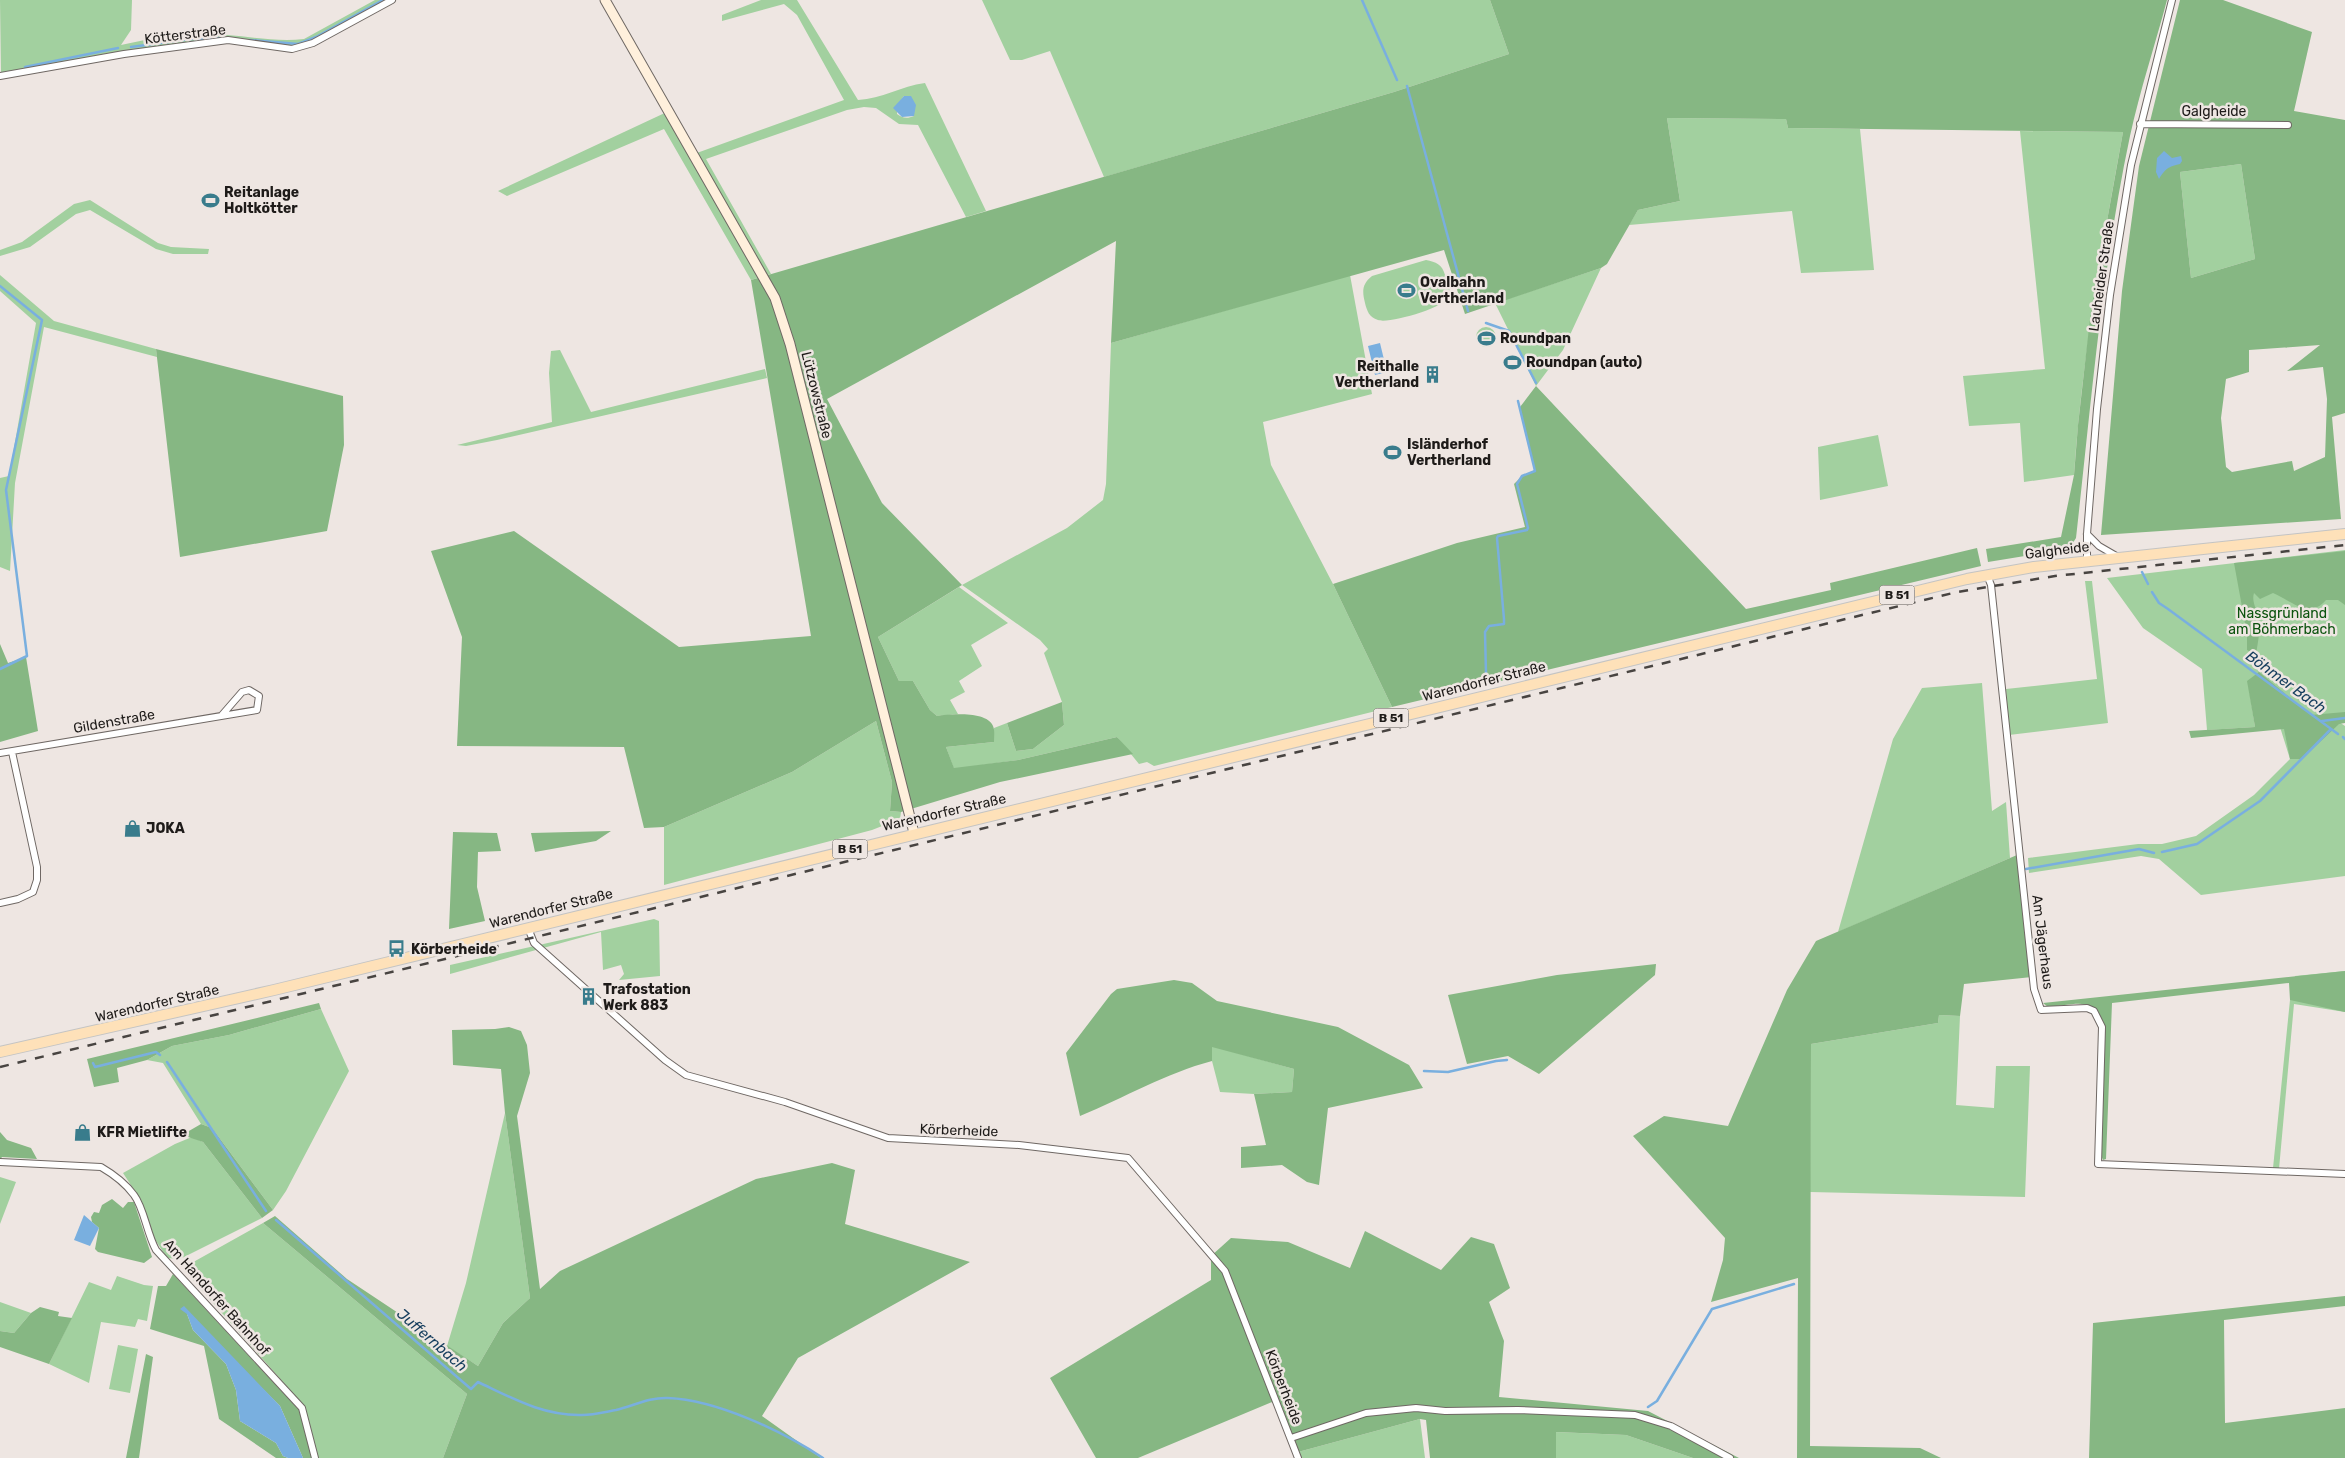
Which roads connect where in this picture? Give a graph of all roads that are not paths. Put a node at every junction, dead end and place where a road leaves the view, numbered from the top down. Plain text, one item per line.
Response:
1 (392, 0) edge
2 (605, 0) edge
3 (2172, 0) edge
4 (0, 76) edge
5 (2140, 124) junction
6 (2288, 124) dead end
7 (2087, 534) junction
8 (2345, 534) edge
9 (2118, 557) junction
10 (2088, 560) junction
11 (1987, 574) junction
12 (1778, 624) joint
13 (222, 715) junction
14 (12, 752) junction
15 (0, 753) edge
16 (914, 833) junction
17 (0, 903) edge
18 (528, 928) junction
19 (0, 1052) edge
20 (0, 1162) edge
21 (2345, 1174) edge
22 (1290, 1438) junction
23 (315, 1458) edge
24 (1298, 1458) edge
25 (1730, 1458) edge

1 - 4 street, Kötterstraße
2 - 16 street, Lützowstraße
3 - 5 street, Lauheider Straße
5 - 6 street, Galgheide
5 - 7 street, Lauheider Straße
7 - 9 street
7 - 10 street, Lauheider Straße
8 - 9 main road, Galgheide / B 51
9 - 10 main road, Galgheide / B 51
10 - 11 main road, Galgheide / B 51
11 - 12 main road, Galgheide / B 51
11 - 21 street, Am Jägerhaus
12 - 16 main road, Warendorfer Straße / B 51
13 - 13 street, Gildenstraße
13 - 14 street, Gildenstraße
14 - 15 street, Gildenstraße
14 - 17 street
16 - 18 main road, Warendorfer Straße / B 51
18 - 19 main road, Warendorfer Straße / B 51
18 - 22 street, Körberheide
20 - 23 street, Am Handorfer Bahnhof
22 - 24 street, Körberheide
22 - 25 street, Körberheide

